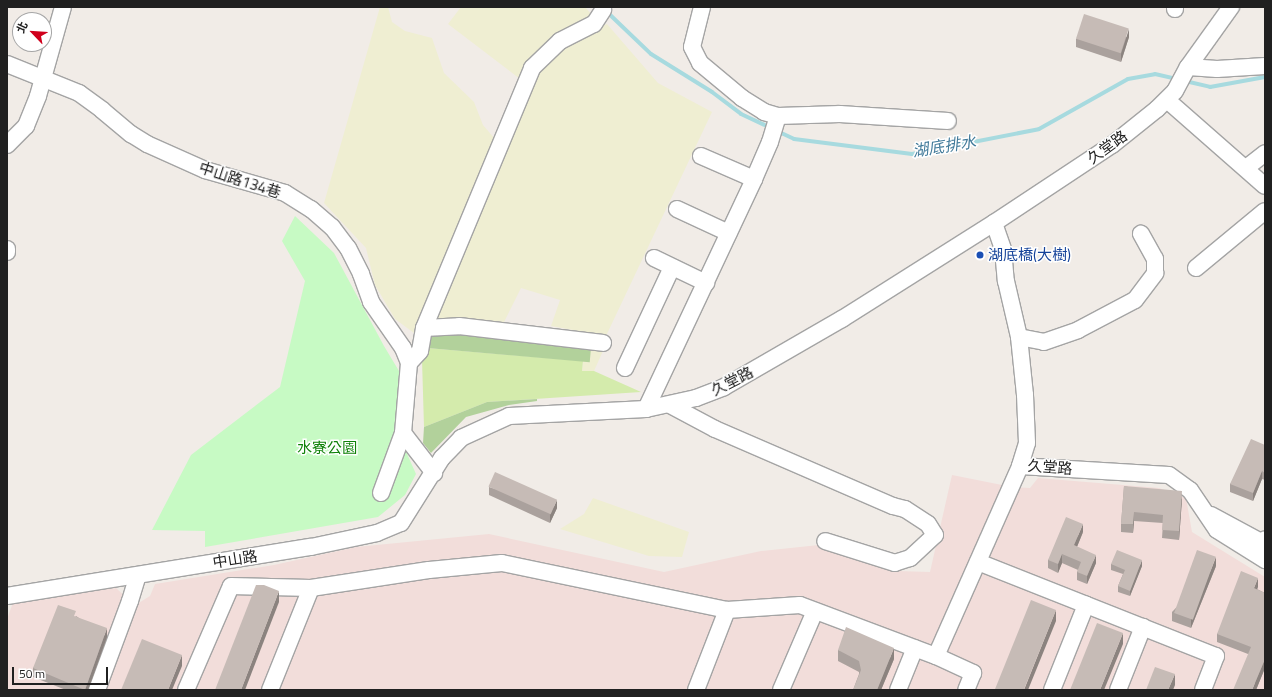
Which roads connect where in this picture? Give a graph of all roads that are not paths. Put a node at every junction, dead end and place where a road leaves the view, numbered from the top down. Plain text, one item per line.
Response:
1 (62, 7) edge
2 (702, 7) edge
3 (1231, 7) edge
4 (603, 10) dead end
5 (7, 64) edge
6 (1265, 66) edge
7 (1188, 69) junction
8 (42, 77) junction
9 (1171, 95) junction
10 (778, 116) junction
11 (948, 121) dead end
12 (7, 145) edge
13 (1265, 153) edge
14 (701, 156) dead end
15 (1246, 168) junction
16 (754, 179) junction
17 (1265, 186) edge
18 (677, 209) dead end
19 (1265, 211) edge
20 (994, 223) junction
21 (729, 234) junction
22 (1140, 234) dead end
23 (654, 258) dead end
24 (672, 267) junction
25 (1196, 268) dead end
26 (706, 283) junction
27 (424, 328) junction
28 (1019, 337) junction
29 (603, 343) dead end
30 (409, 363) junction
31 (625, 368) dead end
32 (670, 405) junction
33 (646, 409) junction
34 (403, 433) junction
35 (1020, 466) junction
36 (434, 473) junction
37 (381, 493) dead end
38 (1204, 511) junction
39 (1265, 539) edge
40 (825, 541) dead end
41 (1265, 560) edge
42 (978, 562) junction
43 (138, 575) junction
44 (311, 588) junction
45 (7, 596) edge
46 (1086, 605) junction
47 (727, 610) junction
48 (815, 611) junction
49 (1143, 627) junction
50 (915, 648) junction
51 (936, 656) junction
52 (97, 690) edge
53 (186, 690) edge
54 (270, 690) edge
55 (696, 690) edge
56 (781, 690) edge
57 (898, 690) edge
58 (966, 690) edge
59 (1052, 690) edge
60 (1118, 690) edge
61 (1203, 690) edge

1 - 8 street
2 - 10 street
3 - 7 street
4 - 27 street
5 - 8 street, 中山路134巷
6 - 7 street
7 - 9 street
8 - 12 street
8 - 30 street, 中山路134巷
9 - 15 street
9 - 20 street, 久堂路
10 - 11 street
10 - 16 street
13 - 15 street
14 - 16 street
15 - 17 street
16 - 21 street
18 - 21 street
19 - 25 street
20 - 28 street, 久堂路
20 - 32 street, 久堂路
21 - 26 street
22 - 28 street
23 - 24 street
24 - 26 street
24 - 31 street
26 - 33 street
27 - 29 street
27 - 30 street
28 - 35 street, 久堂路
30 - 34 street
32 - 33 street, 久堂路
32 - 40 street
33 - 36 street, 久堂路
34 - 36 street
34 - 37 street
35 - 38 street, 久堂路
35 - 42 street
36 - 43 street, 中山路
38 - 39 street
38 - 41 street, 久堂路
42 - 46 street
42 - 51 street
43 - 45 street, 中山路
43 - 52 street
44 - 47 street
44 - 53 street
44 - 54 street
46 - 49 street
46 - 59 street
47 - 48 street
47 - 55 street
48 - 50 street
48 - 56 street
49 - 60 street
49 - 61 street
50 - 51 street
50 - 57 street
51 - 58 street

